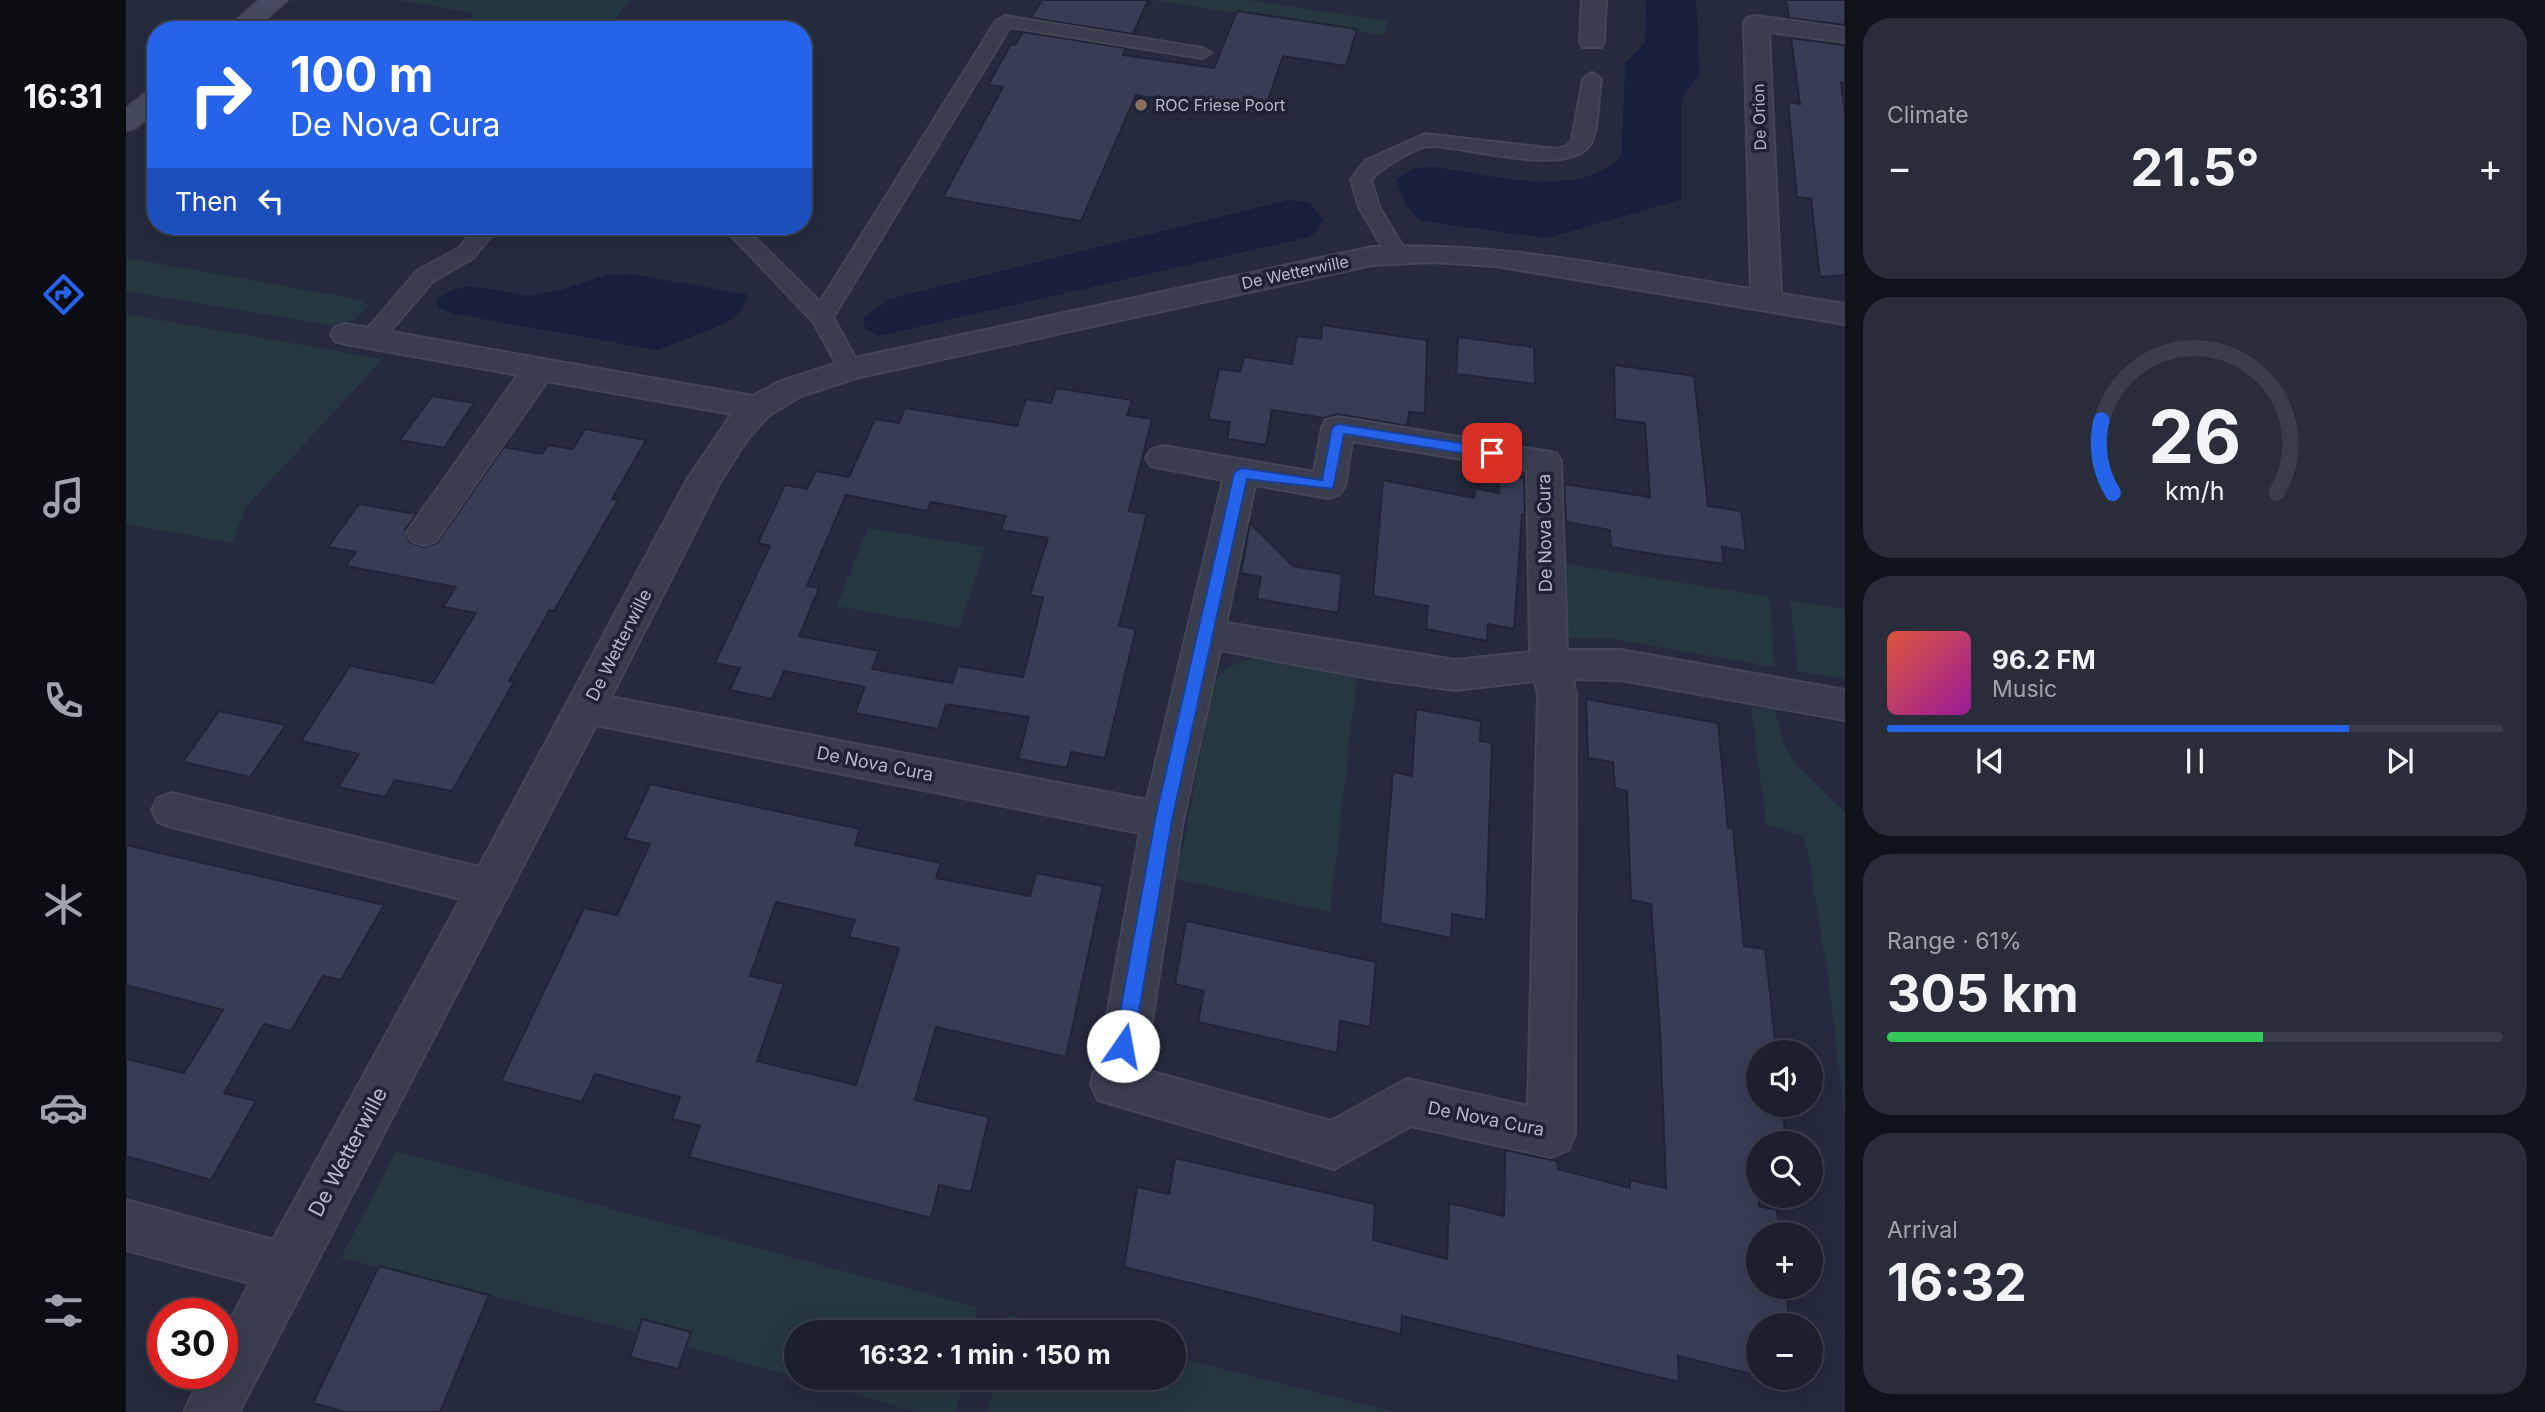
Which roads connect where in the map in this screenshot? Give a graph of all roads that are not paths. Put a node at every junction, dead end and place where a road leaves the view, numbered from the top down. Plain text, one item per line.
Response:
1 (275, 0) edge
2 (1594, 0) edge
3 (249, 21) edge
4 (1845, 35) edge
5 (1592, 42) dead end
6 (1202, 53) dead end
7 (1592, 79) dead end
8 (481, 235) edge
9 (741, 235) edge
10 (1397, 255) junction
11 (1766, 300) junction
12 (1845, 314) edge
13 (822, 317) junction
14 (359, 336) joint
15 (539, 369) junction
16 (850, 369) junction
17 (757, 408) junction
18 (1164, 458) dead end
19 (1241, 473) junction
20 (424, 532) dead end
21 (1205, 633) junction
22 (1551, 664) junction
23 (1845, 705) edge
24 (586, 708) junction
25 (172, 810) dead end
26 (1163, 820) junction
27 (489, 888) junction
28 (126, 1225) edge
29 (285, 1268) junction
30 (211, 1412) edge

1 - 3 main road
2 - 5 street
4 - 11 street, De Orion
6 - 13 lane
7 - 10 lane
8 - 14 lane
9 - 13 lane
10 - 11 street, De Wetterwille
10 - 16 street, De Wetterwille
11 - 12 street, De Wetterwille
13 - 16 lane
14 - 15 street
15 - 17 street
15 - 20 street
16 - 17 street, De Wetterwille
17 - 24 street, De Wetterwille
18 - 19 street, De Nova Cura
19 - 21 street, De Nova Cura
19 - 22 street, De Nova Cura
21 - 22 street
21 - 26 street, De Nova Cura
22 - 23 street
22 - 26 street, De Nova Cura
24 - 26 street, De Nova Cura
24 - 27 street, De Wetterwille
25 - 27 street
27 - 29 street, De Wetterwille
28 - 29 street
29 - 30 street, De Wetterwille

